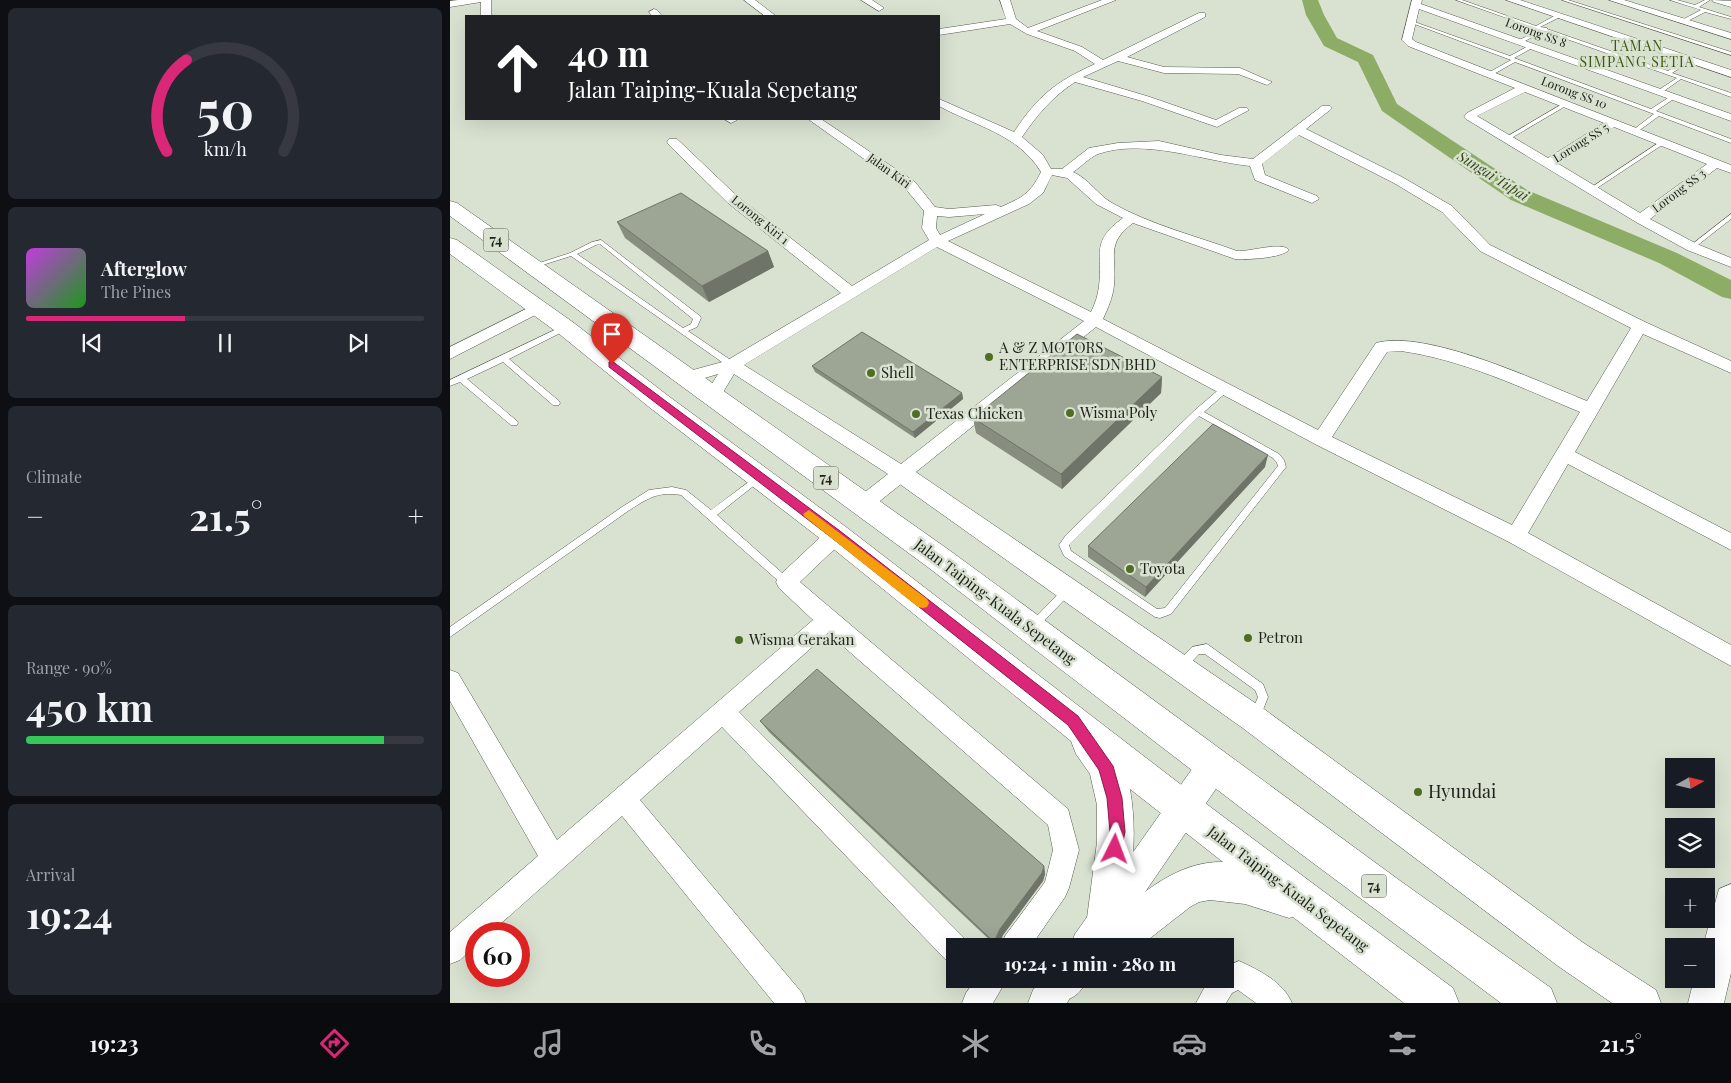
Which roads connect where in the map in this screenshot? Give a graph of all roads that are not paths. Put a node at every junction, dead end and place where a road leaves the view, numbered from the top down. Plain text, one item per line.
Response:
1 (478, 0) edge
2 (486, 0) edge
3 (749, 0) edge
4 (866, 0) edge
5 (1110, 0) edge
6 (1458, 0) edge
7 (1511, 0) edge
8 (1564, 0) edge
9 (1614, 0) edge
10 (1672, 0) edge
11 (1708, 0) edge
12 (1717, 0) edge
13 (1006, 1) edge
14 (1417, 2) edge
15 (450, 4) edge
16 (1731, 4) edge
17 (1695, 7) junction
18 (879, 8) dead end
19 (1705, 10) junction
20 (486, 15) edge
21 (769, 15) edge
22 (1202, 15) dead end
23 (1558, 16) junction
24 (1731, 18) edge
25 (1011, 21) junction
26 (1411, 21) junction
27 (1682, 22) junction
28 (1537, 27) junction
29 (1545, 29) junction
30 (1028, 31) junction
31 (940, 32) edge
32 (1731, 36) edge
33 (1407, 40) joint
34 (1521, 41) junction
35 (1532, 46) junction
36 (1731, 54) edge
37 (1117, 58) junction
38 (1512, 59) junction
39 (1689, 60) junction
40 (1101, 64) junction
41 (1669, 73) junction
42 (1490, 74) junction
43 (1731, 74) edge
44 (1681, 77) junction
45 (1073, 78) junction
46 (1267, 82) dead end
47 (1524, 88) junction
48 (1659, 92) junction
49 (1731, 95) edge
50 (1673, 97) junction
51 (940, 102) edge
52 (1566, 104) junction
53 (1326, 108) dead end
54 (1243, 110) dead end
55 (1652, 111) junction
56 (1658, 114) junction
57 (1470, 115) joint
58 (1731, 118) edge
59 (815, 120) edge
60 (1613, 123) junction
61 (1298, 130) junction
62 (1635, 132) junction
63 (1016, 137) junction
64 (1506, 138) junction
65 (1731, 141) edge
66 (673, 142) dead end
67 (1663, 142) junction
68 (1256, 163) junction
69 (1550, 163) junction
70 (1716, 163) junction
71 (1731, 169) edge
72 (1047, 172) junction
73 (1066, 172) junction
74 (1592, 189) junction
75 (1312, 199) dead end
76 (450, 207) edge
77 (1009, 207) junction
78 (930, 211) junction
79 (1731, 216) edge
80 (1132, 217) junction
81 (1641, 219) junction
82 (937, 242) junction
83 (450, 244) edge
84 (1692, 247) junction
85 (1282, 250) dead end
86 (572, 254) junction
87 (1731, 262) edge
88 (533, 266) junction
89 (851, 293) junction
90 (538, 308) junction
91 (1094, 320) junction
92 (1640, 326) junction
93 (566, 328) junction
94 (684, 330) junction
95 (450, 354) edge
96 (503, 358) junction
97 (732, 366) junction
98 (1731, 367) edge
99 (688, 377) junction
100 (461, 379) junction
101 (450, 383) edge
102 (1226, 388) junction
103 (713, 395) junction
104 (556, 403) dead end
105 (1589, 409) junction
106 (1198, 412) junction
107 (514, 423) dead end
108 (1321, 439) junction
109 (1565, 455) junction
110 (902, 474) junction
111 (759, 477) junction
112 (863, 504) junction
113 (712, 515) junction
114 (836, 535) junction
115 (1516, 536) junction
116 (1731, 542) edge
117 (786, 582) junction
118 (1068, 590) junction
119 (828, 620) junction
120 (1030, 629) junction
121 (450, 633) edge
122 (1731, 656) edge
123 (450, 680) edge
124 (722, 712) junction
125 (1073, 721) junction
126 (1213, 766) junction
127 (623, 799) junction
128 (1184, 810) junction
129 (554, 859) junction
130 (1731, 901) edge
131 (1314, 908) junction
132 (1108, 932) edge
133 (1021, 938) edge
134 (946, 940) edge
135 (450, 950) edge
136 (792, 1003) edge
137 (1210, 1003) edge
138 (1278, 1003) edge
139 (1438, 1003) edge
140 (1536, 1003) edge
141 (1643, 1003) edge
142 (1706, 1003) edge

1 - 15 street
2 - 20 street
3 - 21 street
4 - 18 street
5 - 30 street
6 - 28 lane
7 - 23 street
8 - 36 lane
9 - 27 street
10 - 17 lane
11 - 17 lane
12 - 16 street
13 - 25 street
14 - 26 street
14 - 34 street, Lorong SS 8
17 - 19 lane
19 - 24 lane
19 - 27 lane
22 - 37 street
23 - 28 lane
23 - 39 street
25 - 30 street
25 - 31 street
26 - 33 street
26 - 38 lane
27 - 32 street
28 - 29 lane
29 - 34 lane
29 - 41 lane
30 - 40 street
33 - 42 street, Lorong SS 10
34 - 35 street, Lorong SS 8
35 - 38 lane
35 - 48 street, Lorong SS 8
37 - 40 street
37 - 46 street
38 - 42 lane
38 - 55 lane
39 - 41 lane
39 - 43 street
40 - 45 street
41 - 44 lane
42 - 47 street, Lorong SS 10
44 - 48 lane
44 - 49 lane
45 - 54 street
45 - 63 street
47 - 52 street, Lorong SS 10
47 - 57 street
48 - 50 street, Lorong SS 8
50 - 55 lane
50 - 58 street, Lorong SS 8
51 - 63 street
52 - 60 street, Lorong SS 10
52 - 64 lane
53 - 61 street
55 - 56 lane
56 - 62 lane
56 - 65 lane
57 - 64 street
59 - 78 street, Jalan Kiri
60 - 62 street, Lorong SS 10
60 - 69 street, Lorong SS 5
61 - 68 street
61 - 92 street
62 - 67 street, Lorong SS 10
63 - 72 street
64 - 69 street
66 - 89 street, Lorong Kiri 1
67 - 70 street, Lorong SS 10
67 - 74 lane
68 - 73 street
68 - 75 street
69 - 74 street
70 - 71 street, Lorong SS 10
70 - 81 street, Lorong SS 3
72 - 73 street
72 - 77 street
73 - 80 street
74 - 81 street
76 - 88 main road, Jalan Taiping-Kuala Sepetang / 74
77 - 78 street
77 - 82 street
78 - 82 street
79 - 84 lane
80 - 85 street
80 - 91 street
81 - 84 street
82 - 89 street
82 - 91 street
83 - 90 main road, Jalan Taiping-Kuala Sepetang / 74
84 - 87 street
86 - 88 lane
86 - 94 lane
86 - 94 lane
88 - 99 main road, Jalan Taiping-Kuala Sepetang / 74
89 - 97 street
90 - 93 main road, Jalan Taiping-Kuala Sepetang / 74
90 - 95 street
91 - 102 street
91 - 110 street
92 - 98 street
92 - 105 street
93 - 96 lane
93 - 111 main road, Jalan Taiping-Kuala Sepetang / 74
94 - 97 lane
96 - 100 lane
96 - 104 lane
97 - 99 street
97 - 103 street
97 - 110 street
99 - 103 main road, Jalan Taiping-Kuala Sepetang / 74
100 - 101 lane
100 - 107 lane
102 - 106 lane
102 - 108 street
103 - 112 main road, Jalan Taiping-Kuala Sepetang / 74
105 - 108 street
105 - 109 street
106 - 106 lane
108 - 115 street
109 - 115 street
109 - 116 street
110 - 112 street
110 - 118 street
111 - 113 lane
111 - 114 main road, Jalan Taiping-Kuala Sepetang / 74
112 - 120 main road, Jalan Taiping-Kuala Sepetang / 74
113 - 117 lane
113 - 121 lane
114 - 117 street
114 - 125 main road, Jalan Taiping-Kuala Sepetang / 74
115 - 122 street
117 - 119 street
118 - 120 lane
118 - 141 street
119 - 124 street
119 - 133 street
120 - 126 main road, Jalan Taiping-Kuala Sepetang / 74
123 - 129 street
124 - 127 street
124 - 134 street
125 - 128 main road, Jalan Taiping-Kuala Sepetang / 74
125 - 132 main road
126 - 128 street
126 - 140 main road, Jalan Taiping-Kuala Sepetang / 74
127 - 129 street
127 - 136 street
128 - 131 main road, Jalan Taiping-Kuala Sepetang / 74
128 - 132 street
129 - 135 street
130 - 142 street
131 - 132 main road
131 - 139 main road, Jalan Taiping-Kuala Sepetang / 74
137 - 138 street

